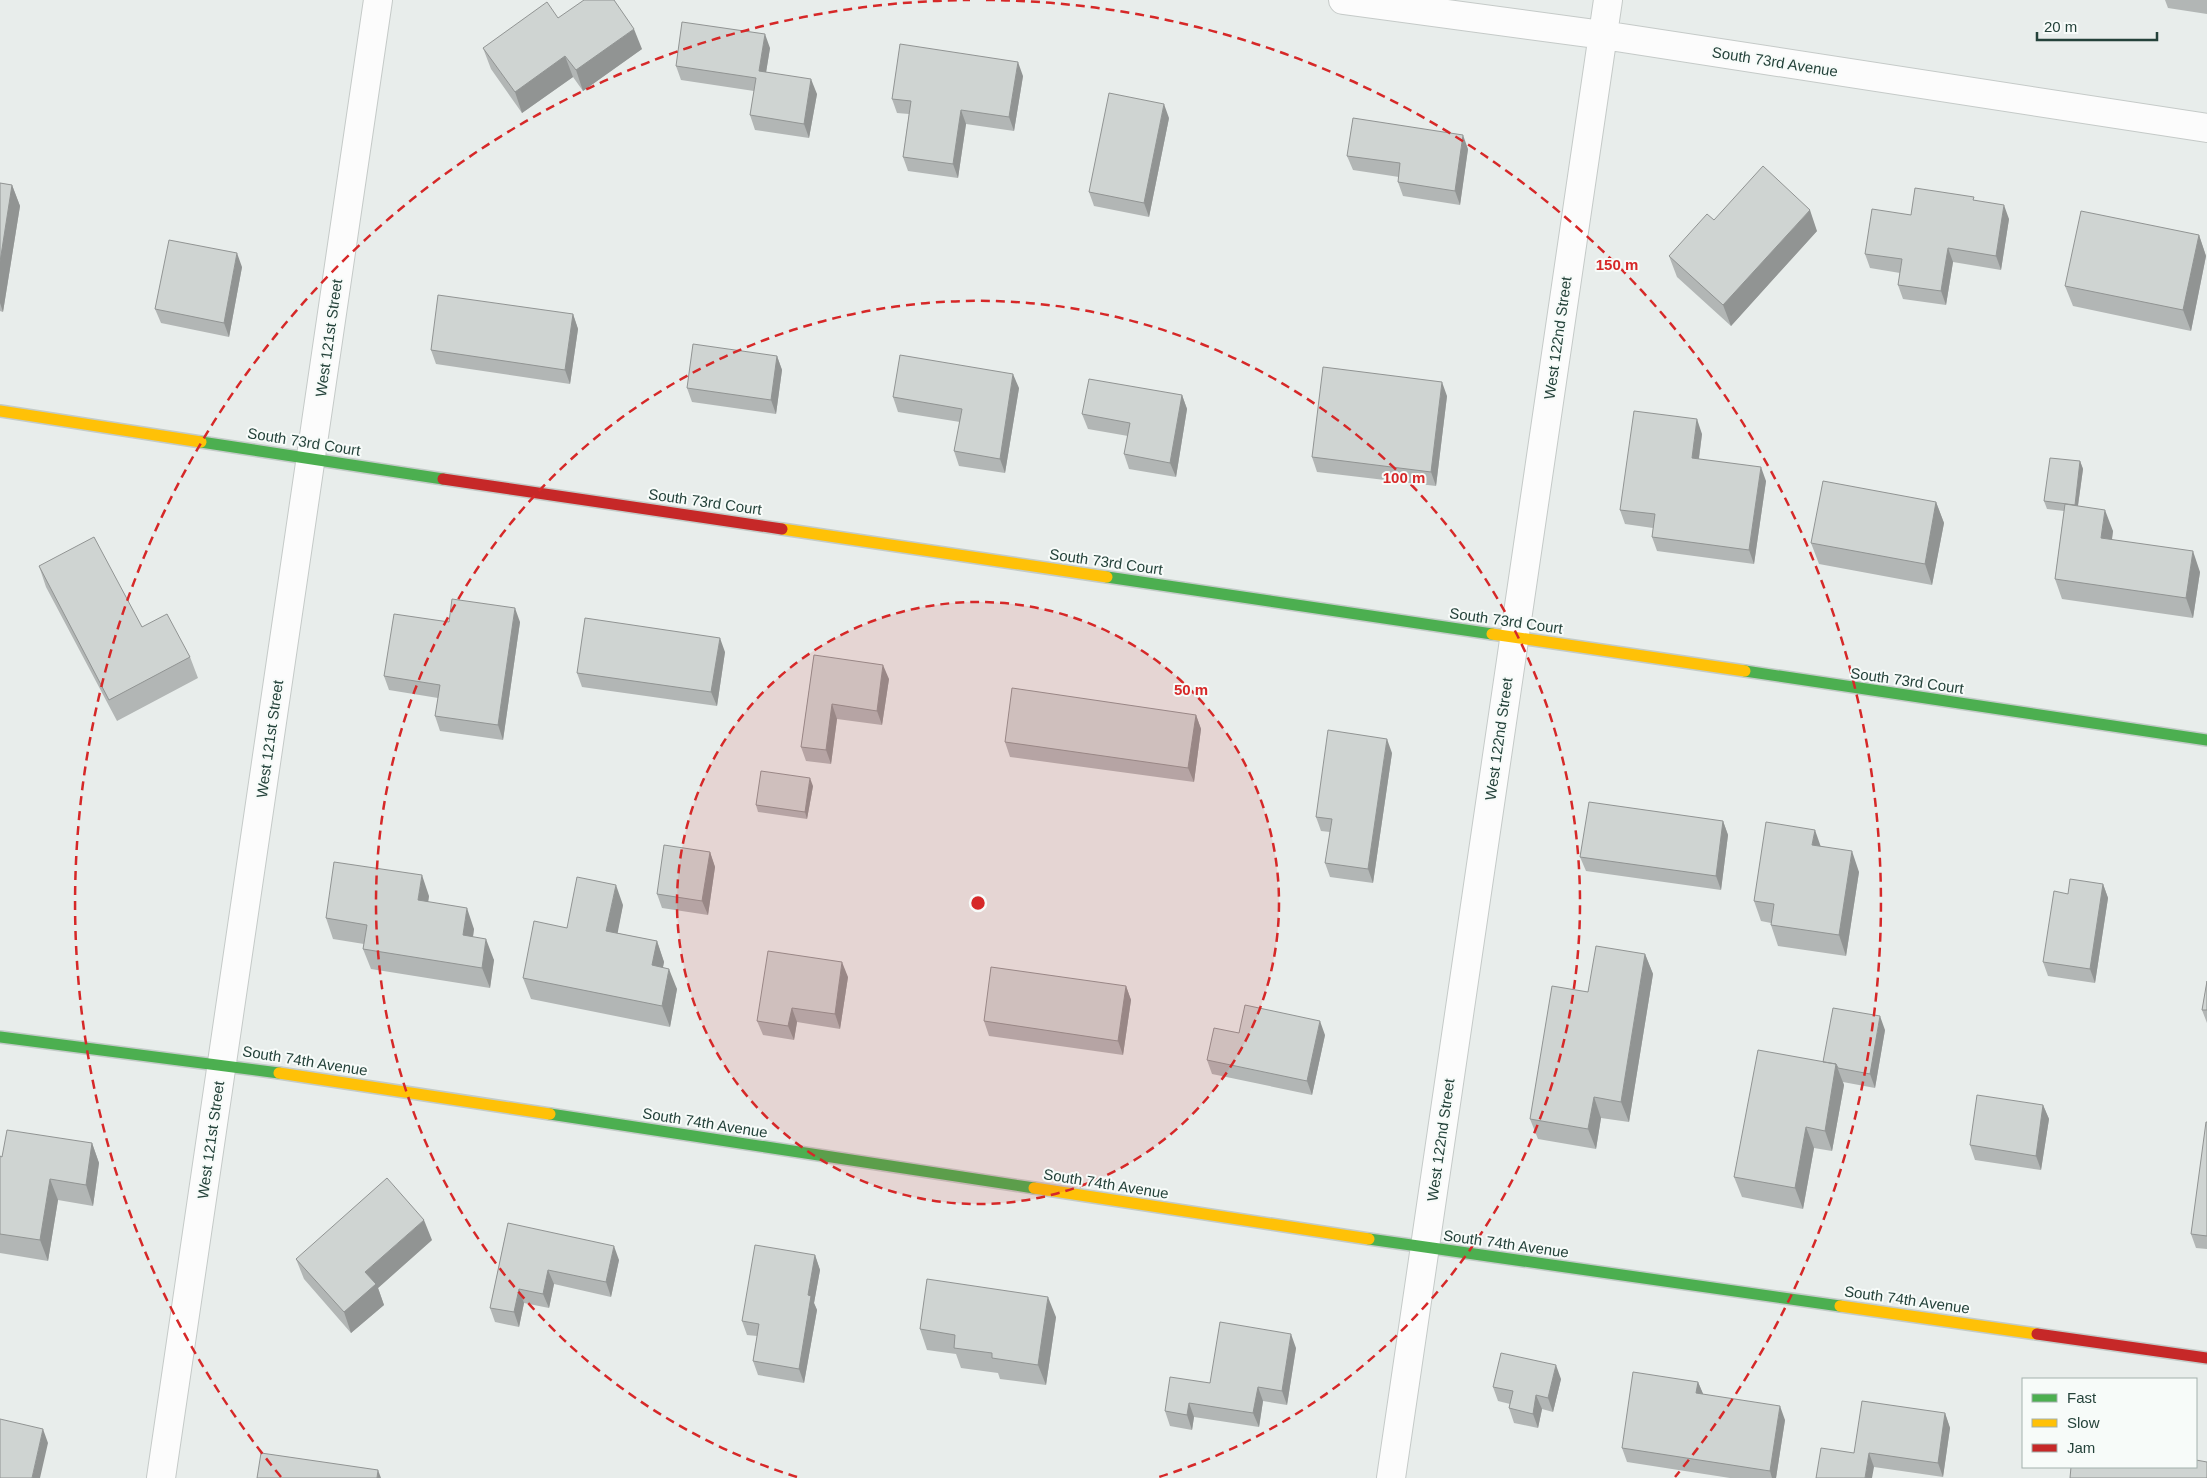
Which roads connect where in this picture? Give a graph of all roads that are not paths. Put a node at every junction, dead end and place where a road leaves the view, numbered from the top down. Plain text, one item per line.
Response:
1 (378, 0) edge
2 (1343, 0) edge
3 (1608, 0) edge
4 (1603, 35) junction
5 (2207, 128) edge
6 (0, 411) edge
7 (311, 459) junction
8 (1514, 638) junction
9 (2207, 740) edge
10 (0, 1037) edge
11 (222, 1064) junction
12 (1425, 1248) junction
13 (2207, 1358) edge
14 (161, 1478) edge
15 (1391, 1478) edge

1 - 7 street, West 121st Street
2 - 4 street, South 73rd Avenue
3 - 4 street, West 122nd Street
4 - 5 street, South 73rd Avenue
4 - 8 street, West 122nd Street
6 - 7 street, South 73rd Court
7 - 8 street, South 73rd Court
7 - 11 street, West 121st Street
8 - 9 street, South 73rd Court
8 - 12 street, West 122nd Street
10 - 11 street, South 74th Avenue
11 - 12 street, South 74th Avenue
11 - 14 street, West 121st Street
12 - 13 street, South 74th Avenue
12 - 15 street, West 122nd Street

